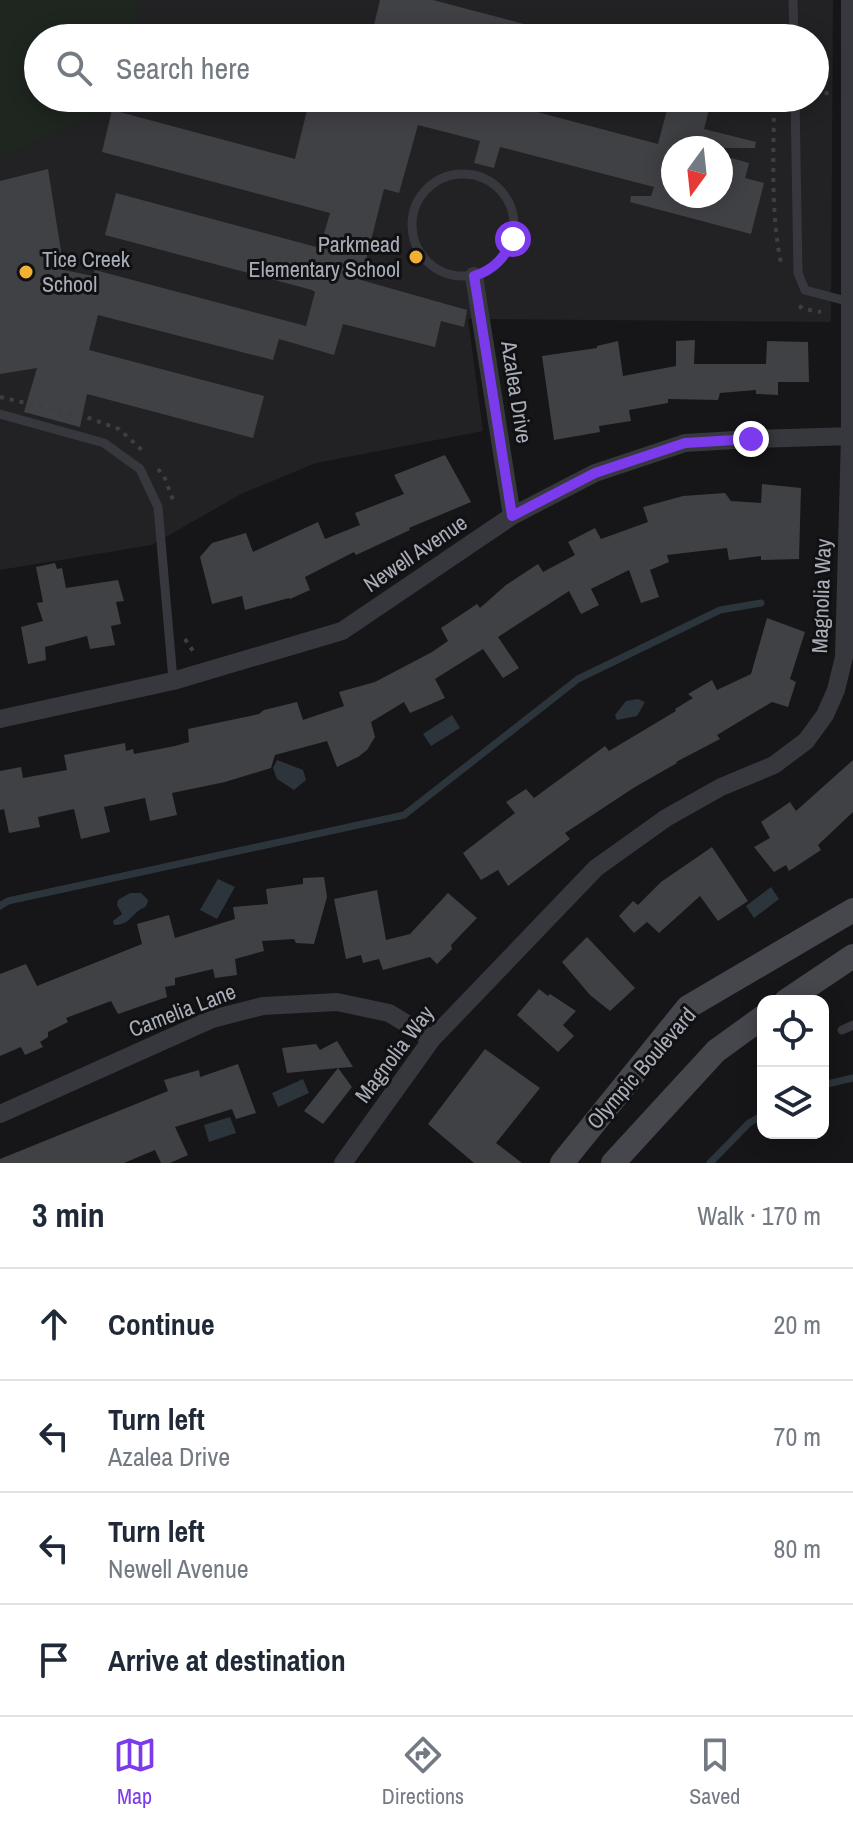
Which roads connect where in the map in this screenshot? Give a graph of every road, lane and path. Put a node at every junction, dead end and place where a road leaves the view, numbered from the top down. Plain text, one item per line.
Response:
1 (793, 0) edge
2 (850, 0) edge
3 (794, 24) edge
4 (852, 45) edge
5 (829, 94) edge
6 (832, 95) dead end
7 (795, 112) edge
8 (474, 276) junction
9 (850, 302) junction
10 (0, 414) edge
11 (851, 436) edge
12 (512, 516) junction
13 (173, 681) junction
14 (0, 719) edge
15 (853, 910) edge
16 (853, 956) edge
17 (795, 995) edge
18 (757, 1021) edge
19 (853, 1025) edge
20 (842, 1030) dead end
21 (432, 1039) junction
22 (0, 1114) edge
23 (343, 1163) edge
24 (562, 1163) edge
25 (613, 1163) edge

1 - 3 lane
2 - 4 street, Magnolia Way
4 - 9 street, Magnolia Way
5 - 6 path
7 - 9 lane
8 - 8 lane
8 - 12 street, Azalea Drive
9 - 11 street, Magnolia Way
10 - 13 lane
11 - 12 street, Newell Avenue
11 - 21 street, Magnolia Way
12 - 13 street, Newell Avenue
13 - 14 street, Newell Avenue
15 - 24 main road, Olympic Boulevard
16 - 17 main road
18 - 25 main road, Olympic Boulevard
19 - 20 lane
21 - 22 street, Camelia Lane
21 - 23 street, Magnolia Way

